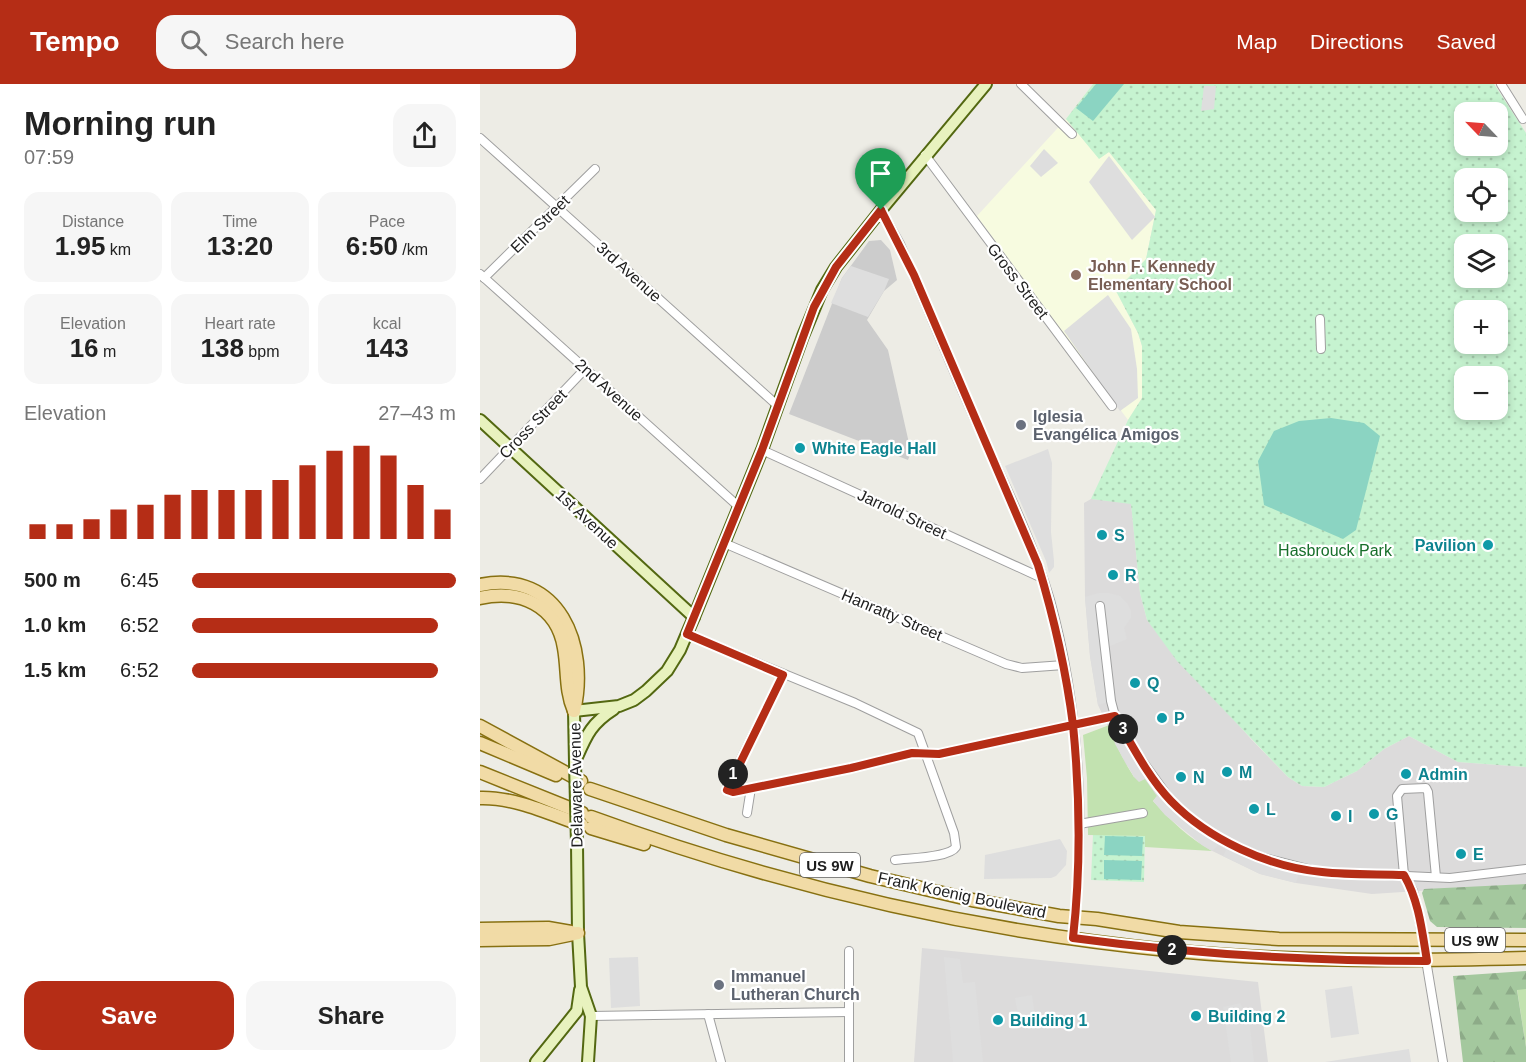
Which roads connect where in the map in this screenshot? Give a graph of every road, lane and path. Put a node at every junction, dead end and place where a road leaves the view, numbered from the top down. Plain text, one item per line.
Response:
1 (986, 84) edge
2 (1021, 84) edge
3 (1501, 84) edge
4 (1525, 118) edge
5 (1072, 134) dead end
6 (480, 138) edge
7 (925, 155) junction
8 (595, 169) dead end
9 (557, 208) junction
10 (881, 210) junction
11 (482, 276) edge
12 (1320, 319) dead end
13 (1321, 349) dead end
14 (585, 369) junction
15 (778, 406) junction
16 (1112, 406) dead end
17 (480, 420) edge
18 (510, 447) junction
19 (762, 450) junction
20 (480, 479) edge
21 (738, 506) junction
22 (724, 543) junction
23 (1042, 578) junction
24 (480, 585) edge
25 (480, 598) edge
26 (1100, 606) dead end
27 (694, 617) junction
28 (687, 634) junction
29 (1064, 665) junction
30 (783, 675) junction
31 (618, 706) junction
32 (574, 711) junction
33 (1115, 716) junction
34 (1073, 725) junction
35 (480, 726) edge
36 (480, 743) edge
37 (927, 754) junction
38 (575, 763) junction
39 (480, 772) edge
40 (586, 786) junction
41 (751, 788) junction
42 (480, 798) edge
43 (747, 813) dead end
44 (1143, 813) dead end
45 (587, 821) junction
46 (1079, 824) junction
47 (895, 860) dead end
48 (1526, 869) edge
49 (1404, 875) junction
50 (1436, 877) junction
51 (1075, 916) junction
52 (480, 929) edge
53 (578, 933) junction
54 (1073, 938) junction
55 (480, 940) edge
56 (1424, 940) junction
57 (1526, 940) edge
58 (849, 951) dead end
59 (1526, 958) edge
60 (1427, 961) junction
61 (581, 987) junction
62 (849, 1012) junction
63 (708, 1014) junction
64 (591, 1016) junction
65 (536, 1062) edge
66 (588, 1062) edge
67 (721, 1062) edge
68 (849, 1062) edge
69 (1443, 1062) edge

1 - 7 street, Delaware Avenue
2 - 5 street
3 - 4 street
6 - 9 street, 3rd Avenue
7 - 10 street, Delaware Avenue
7 - 16 street, Gross Street
8 - 9 street, Elm Street
9 - 11 street, Elm Street
9 - 15 street, 3rd Avenue
10 - 15 street, Delaware Avenue
10 - 23 street
11 - 14 street, 2nd Avenue
12 - 13 street
14 - 18 street, Cross Street
14 - 21 street, 2nd Avenue
15 - 19 street, Delaware Avenue
17 - 18 street, 1st Avenue
18 - 20 street, Cross Street
18 - 27 street, 1st Avenue
19 - 21 street, Delaware Avenue
19 - 23 street, Jarrold Street
21 - 22 street, Delaware Avenue
22 - 27 street, Delaware Avenue
22 - 29 street, Hanratty Street
23 - 29 street
24 - 32 main road
25 - 32 main road
26 - 33 street
27 - 28 street, Delaware Avenue
28 - 30 street
28 - 31 street, Delaware Avenue
29 - 34 street
30 - 37 street
30 - 41 street
31 - 32 street, Delaware Avenue
31 - 38 street
32 - 38 street, Delaware Avenue
33 - 34 street
33 - 49 street
34 - 37 street
34 - 46 street
35 - 40 main road
36 - 40 main road
37 - 41 street
37 - 47 street
38 - 53 street, Delaware Avenue, bridge
39 - 45 main road, Frank Koenig Boulevard / US 9W
40 - 51 main road, Frank Koenig Boulevard / US 9W
41 - 43 street
42 - 45 main road
44 - 46 street
45 - 54 main road, Frank Koenig Boulevard / US 9W
46 - 51 street
48 - 50 street
49 - 50 street
49 - 50 street
49 - 56 street
51 - 54 street
51 - 56 main road, Frank Koenig Boulevard / US 9W
52 - 53 main road
53 - 55 main road
53 - 61 street, Delaware Avenue
54 - 60 main road, Frank Koenig Boulevard / US 9W
56 - 57 main road, Frank Koenig Boulevard / US 9W
56 - 60 street
58 - 62 street
59 - 60 main road, Frank Koenig Boulevard / US 9W
60 - 69 street
61 - 64 street, Delaware Avenue
61 - 65 street
62 - 63 street
62 - 68 street
63 - 64 street
63 - 67 street
64 - 66 street, Delaware Avenue

